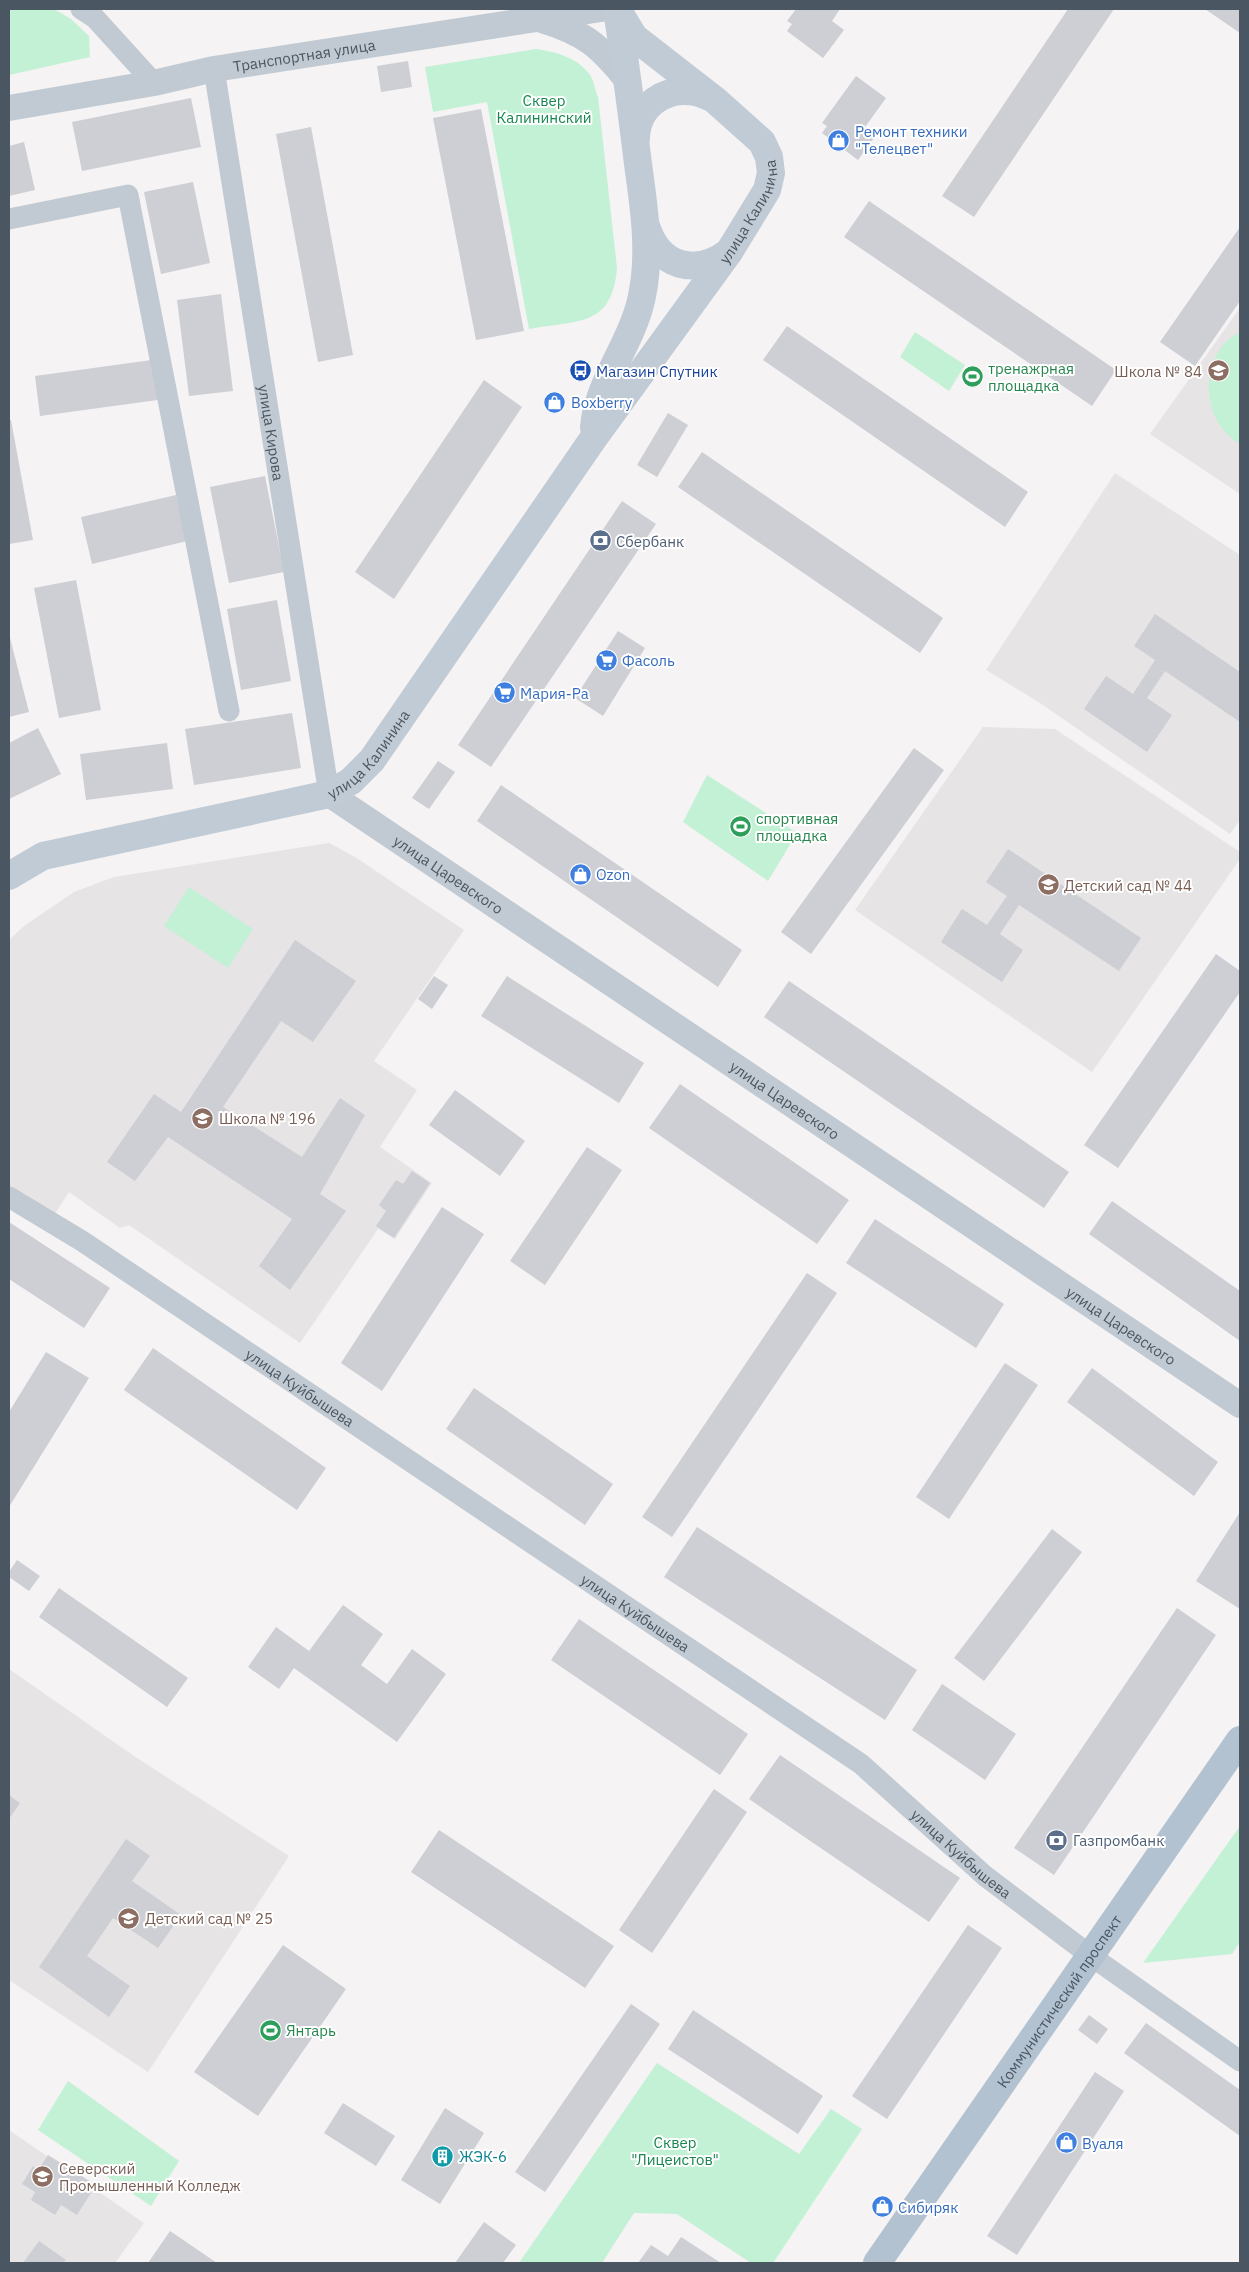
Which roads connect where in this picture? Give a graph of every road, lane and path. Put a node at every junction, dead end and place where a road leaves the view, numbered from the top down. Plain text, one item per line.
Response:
1 (81, 9) edge
2 (601, 9) edge
3 (617, 9) edge
4 (536, 19) junction
5 (214, 69) junction
6 (628, 81) junction
7 (154, 83) junction
8 (715, 100) junction
9 (9, 108) edge
10 (636, 145) junction
11 (9, 219) edge
12 (646, 224) junction
13 (729, 252) junction
14 (593, 439) junction
15 (229, 711) dead end
16 (328, 794) junction
17 (9, 876) edge
18 (9, 1197) edge
19 (1240, 1405) edge
20 (1240, 1740) edge
21 (1091, 1956) junction
22 (1240, 2061) edge
23 (877, 2263) edge

1 - 7 street
2 - 4 street, Транспортная улица
3 - 6 main road, улица Калинина
3 - 8 main road, улица Калинина
4 - 5 street, Транспортная улица
4 - 6 street
5 - 7 street, Транспортная улица
5 - 16 street, улица Кирова
6 - 10 main road, улица Калинина
7 - 9 street, Транспортная улица
8 - 10 main road
8 - 13 main road, улица Калинина
10 - 12 main road, улица Калинина
11 - 15 street
12 - 13 main road
12 - 14 main road, улица Калинина
13 - 14 main road, улица Калинина
14 - 16 main road, улица Калинина
16 - 17 main road, улица Калинина
16 - 19 street, улица Царевского
18 - 21 street, улица Куйбышева
20 - 21 main road, Коммунистический проспект
21 - 22 street, улица Куйбышева
21 - 23 main road, Коммунистический проспект

